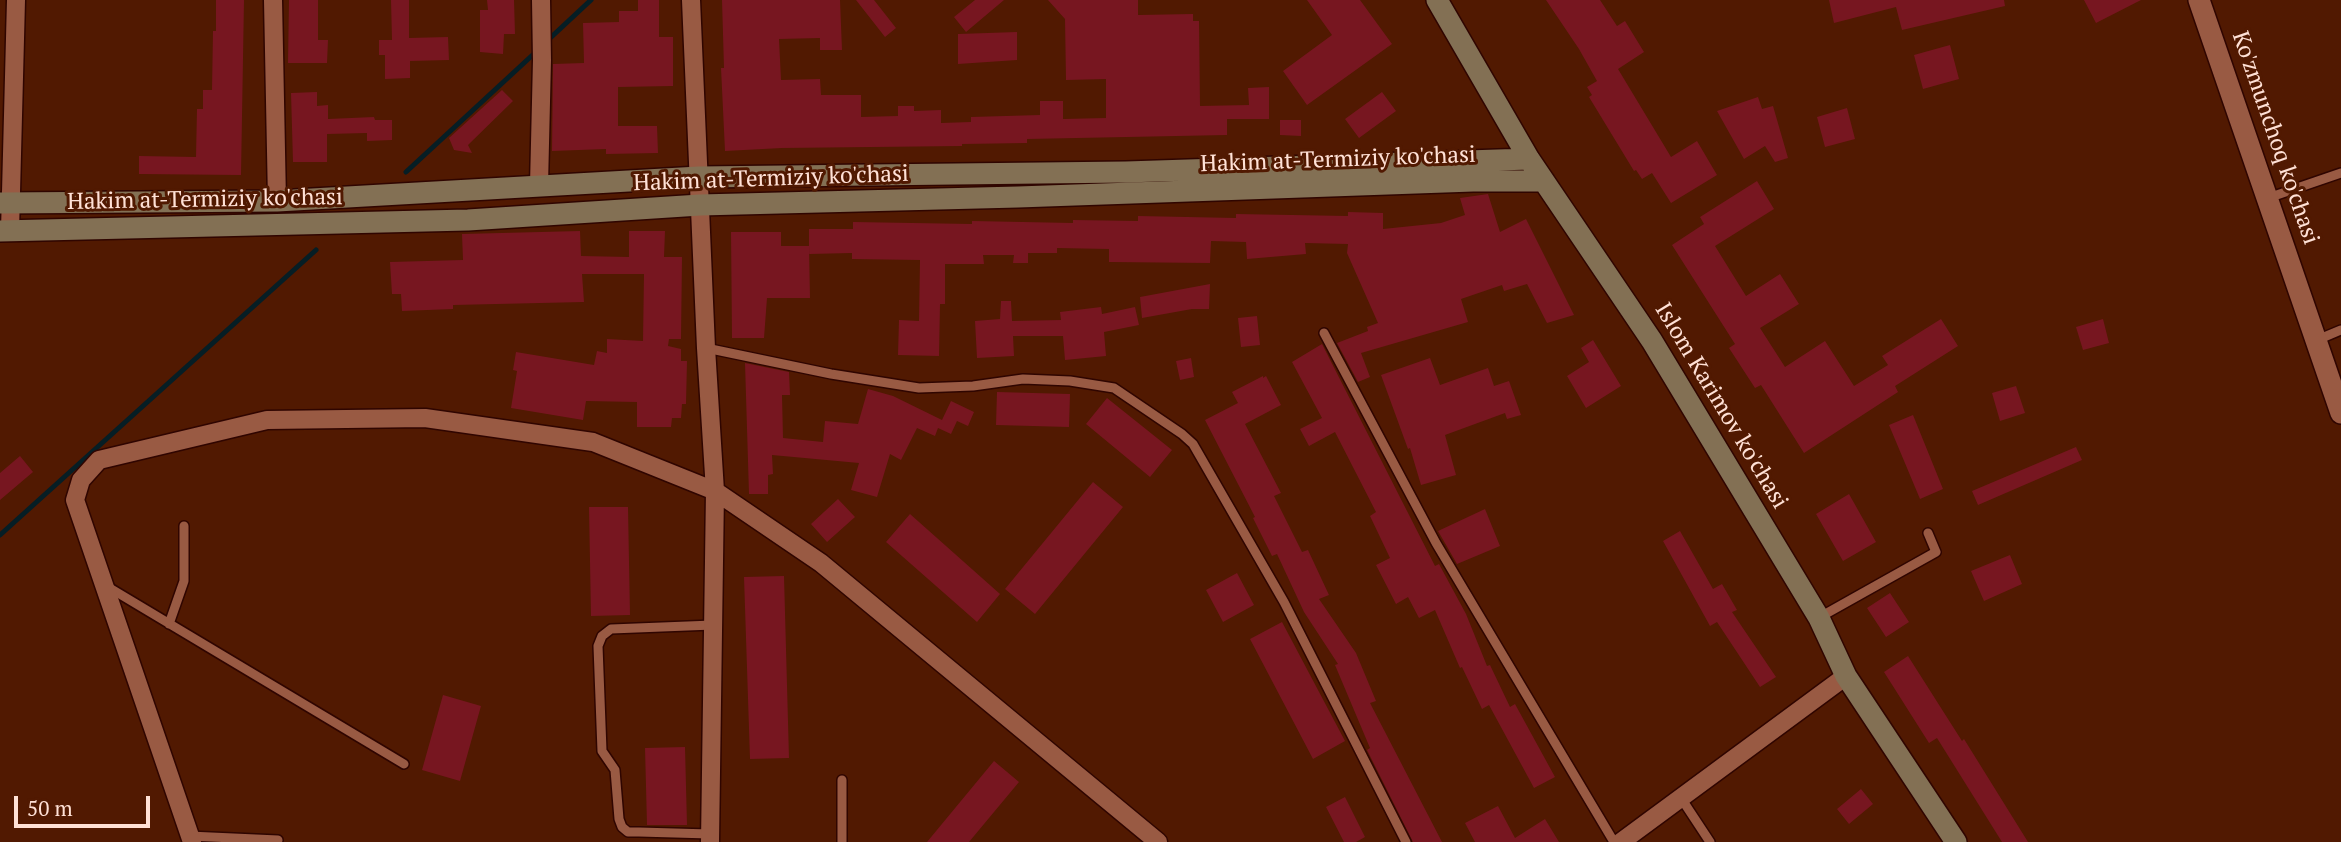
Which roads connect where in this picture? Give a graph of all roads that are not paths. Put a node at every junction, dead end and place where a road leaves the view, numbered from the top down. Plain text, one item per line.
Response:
1 (16, 0) edge
2 (273, 0) edge
3 (541, 0) edge
4 (691, 0) edge
5 (1437, 0) edge
6 (2199, 0) edge
7 (1530, 159) junction
8 (2341, 173) edge
9 (699, 177) junction
10 (1544, 181) junction
11 (539, 185) junction
12 (2268, 198) junction
13 (277, 201) junction
14 (5, 203) edge
15 (700, 205) junction
16 (5, 231) edge
17 (2341, 330) edge
18 (1324, 333) dead end
19 (2317, 340) junction
20 (706, 348) junction
21 (2341, 413) edge
22 (715, 491) junction
23 (184, 526) dead end
24 (1928, 533) dead end
25 (104, 584) junction
26 (1818, 618) junction
27 (169, 624) junction
28 (713, 625) junction
29 (1846, 677) junction
30 (404, 764) dead end
31 (842, 780) dead end
32 (1681, 797) junction
33 (710, 838) edge
34 (191, 839) edge
35 (278, 840) edge
36 (842, 842) edge
37 (1157, 842) edge
38 (1406, 842) edge
39 (1614, 842) edge
40 (1620, 842) edge
41 (1710, 842) edge
42 (1956, 842) edge

1 - 14 street
2 - 13 street
3 - 11 street
4 - 9 street
5 - 7 main road, Islom Karimov ko'chasi
6 - 12 street, Ko'zmunchoq ko'chasi
7 - 9 main road, Hakim at-Termiziy ko'chasi
7 - 10 main road, Islom Karimov ko'chasi
8 - 12 lane
9 - 11 main road, Hakim at-Termiziy ko'chasi
9 - 15 street
10 - 15 main road, Hakim at-Termiziy ko'chasi
10 - 26 main road, Islom Karimov ko'chasi
11 - 13 main road, Hakim at-Termiziy ko'chasi
12 - 19 street, Ko'zmunchoq ko'chasi
13 - 14 main road, Hakim at-Termiziy ko'chasi
14 - 16 street
15 - 16 main road, Hakim at-Termiziy ko'chasi
15 - 20 street
17 - 19 lane
18 - 39 lane
19 - 21 street, Ko'zmunchoq ko'chasi
20 - 22 street
20 - 38 lane
22 - 25 street
22 - 28 street
22 - 37 street
23 - 27 lane
24 - 26 lane
25 - 27 lane
25 - 34 street
26 - 29 main road, Islom Karimov ko'chasi
27 - 30 lane
28 - 33 street
28 - 33 lane
29 - 32 street
29 - 42 main road, Islom Karimov ko'chasi
31 - 36 lane
32 - 40 street
32 - 41 lane
34 - 35 lane

